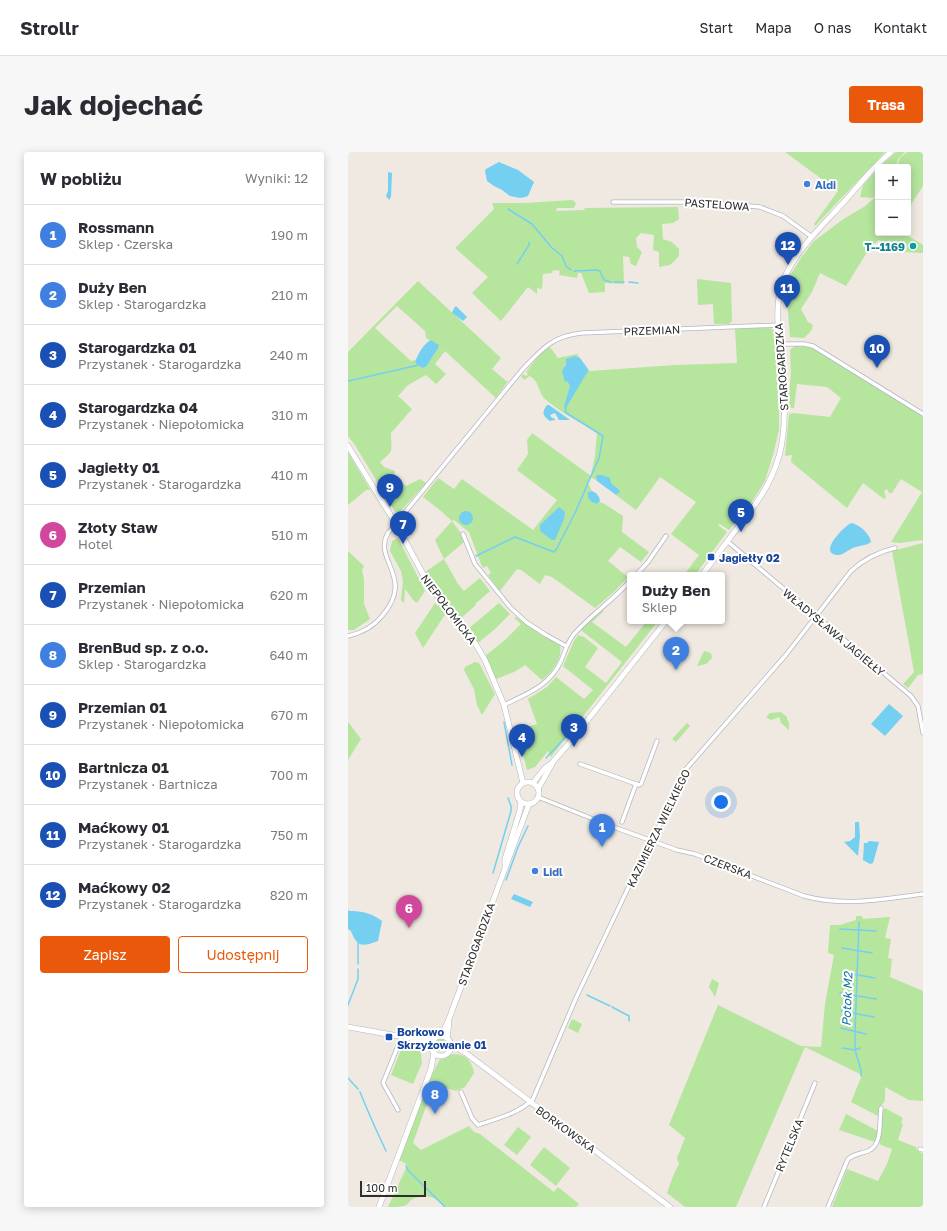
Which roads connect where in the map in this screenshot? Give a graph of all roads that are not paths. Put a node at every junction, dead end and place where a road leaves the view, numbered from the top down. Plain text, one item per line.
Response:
1 (891, 152) edge
2 (613, 202) dead end
3 (812, 237) junction
4 (778, 325) junction
5 (779, 344) junction
6 (923, 414) edge
7 (348, 446) edge
8 (396, 524) junction
9 (463, 534) dead end
10 (666, 536) dead end
11 (727, 541) junction
12 (895, 548) dead end
13 (639, 572) edge
14 (704, 572) edge
15 (627, 584) edge
16 (816, 616) junction
17 (664, 624) edge
18 (348, 636) edge
19 (566, 646) junction
20 (504, 705) junction
21 (923, 733) edge
22 (657, 741) dead end
23 (552, 762) junction
24 (580, 764) dead end
25 (523, 783) junction
26 (532, 783) junction
27 (636, 784) junction
28 (538, 790) junction
29 (538, 797) junction
30 (521, 802) junction
31 (529, 804) junction
32 (624, 821) dead end
33 (652, 840) junction
34 (504, 868) junction
35 (923, 894) edge
36 (449, 1019) junction
37 (348, 1027) edge
38 (402, 1036) junction
39 (441, 1036) junction
40 (447, 1038) junction
41 (415, 1039) junction
42 (434, 1040) junction
43 (451, 1044) junction
44 (432, 1046) junction
45 (450, 1050) junction
46 (461, 1051) junction
47 (434, 1052) junction
48 (440, 1055) junction
49 (431, 1069) junction
50 (815, 1083) dead end
51 (461, 1092) dead end
52 (530, 1102) junction
53 (881, 1108) dead end
54 (398, 1110) dead end
55 (379, 1207) edge
56 (670, 1207) edge
57 (764, 1207) edge
58 (828, 1207) edge

1 - 3 main road, STAROGARDZKA
2 - 3 street, PASTELOWA
3 - 4 main road, STAROGARDZKA
4 - 5 main road, STAROGARDZKA
4 - 8 street, PRZEMIAN
5 - 6 street
5 - 11 main road, STAROGARDZKA
7 - 8 main road, NIEPOŁOMICKA
8 - 18 street, PRZEMIAN
8 - 20 main road, NIEPOŁOMICKA
9 - 19 street
10 - 13 street
11 - 14 main road, STAROGARDZKA
11 - 16 street, WŁADYSŁAWA JAGIEŁŁY
12 - 16 street, KAZIMIERZA WIELKIEGO
15 - 19 street
16 - 21 street, WŁADYSŁAWA JAGIEŁŁY
16 - 33 street, KAZIMIERZA WIELKIEGO
17 - 23 main road
19 - 20 street
20 - 25 main road, NIEPOŁOMICKA
22 - 27 street
23 - 26 main road
23 - 28 main road
24 - 27 street
25 - 26 main road
25 - 30 main road
26 - 28 main road
27 - 32 street
28 - 29 main road
29 - 31 main road
29 - 33 street, CZERSKA
30 - 31 main road
30 - 34 main road, STAROGARDZKA
31 - 34 main road, STAROGARDZKA
33 - 35 street, CZERSKA
33 - 52 street, KAZIMIERZA WIELKIEGO
34 - 36 main road, STAROGARDZKA
36 - 39 main road, STAROGARDZKA
36 - 40 main road, STAROGARDZKA
37 - 38 main road
38 - 41 main road
38 - 54 street
39 - 40 main road
39 - 42 main road
40 - 43 main road
41 - 42 main road
41 - 44 main road
42 - 44 main road
43 - 45 main road
43 - 46 main road, BORKOWSKA
44 - 47 main road
45 - 46 main road
45 - 48 main road
46 - 52 main road, BORKOWSKA
47 - 48 main road
47 - 49 main road
48 - 49 main road
49 - 55 main road
50 - 57 street, RYTELSKA
51 - 52 street
52 - 56 main road, BORKOWSKA
53 - 58 street

